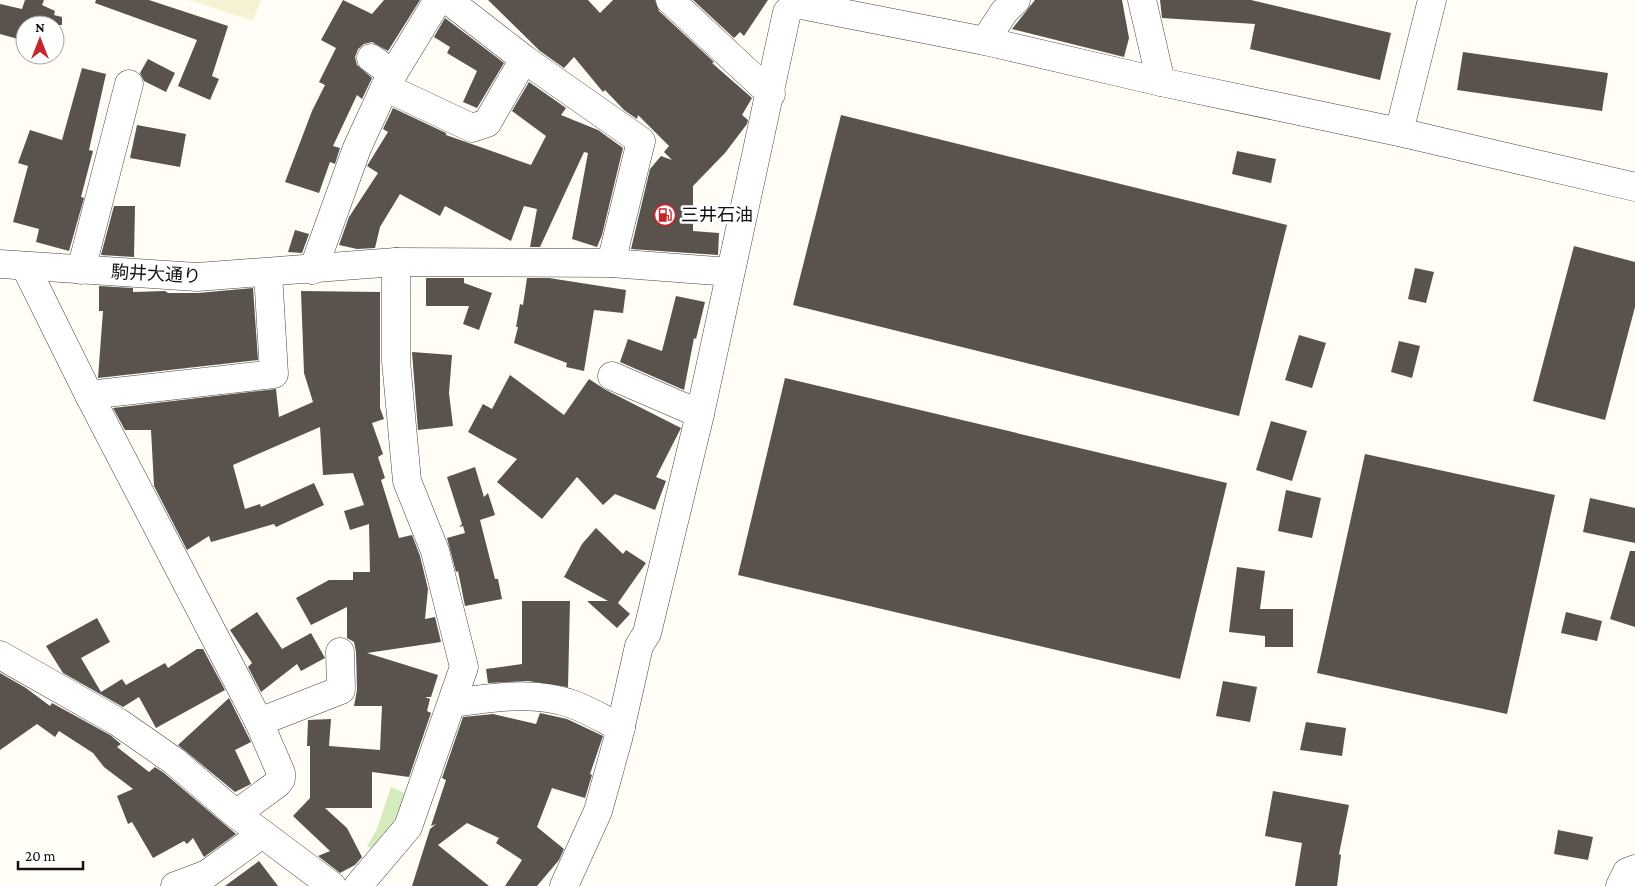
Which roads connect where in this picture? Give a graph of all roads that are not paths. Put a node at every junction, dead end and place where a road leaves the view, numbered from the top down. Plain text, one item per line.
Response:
1 (438, 0) edge
2 (448, 0) edge
3 (670, 0) edge
4 (1016, 0) edge
5 (1142, 0) edge
6 (1432, 0) edge
7 (985, 41) junction
8 (371, 58) dead end
9 (524, 59) junction
10 (389, 81) junction
11 (1161, 82) junction
12 (771, 94) junction
13 (120, 95) dead end
14 (1400, 132) junction
15 (1635, 187) edge
16 (396, 262) junction
17 (611, 263) junction
18 (13, 265) edge
19 (82, 270) junction
20 (313, 270) junction
21 (730, 272) junction
22 (268, 273) junction
23 (612, 376) dead end
24 (90, 395) junction
25 (700, 414) junction
26 (340, 652) dead end
27 (0, 656) edge
28 (452, 703) junction
29 (259, 722) junction
30 (621, 728) junction
31 (236, 814) junction
32 (262, 834) junction
33 (1635, 869) edge
34 (175, 886) edge
35 (332, 886) edge
36 (358, 886) edge
37 (564, 886) edge
38 (1620, 886) edge

1 - 10 street
2 - 9 street
3 - 12 street
4 - 7 street
5 - 11 street
6 - 14 street
7 - 11 street
7 - 12 street
8 - 10 street
9 - 10 street
9 - 17 street
10 - 20 street
11 - 14 street
12 - 21 street
13 - 19 street
14 - 15 street
16 - 17 street, 駒井大通り
16 - 20 street, 駒井大通り
16 - 28 street
17 - 21 street, 駒井大通り
18 - 19 street, 駒井大通り
18 - 24 street
19 - 22 street, 駒井大通り
20 - 22 street, 駒井大通り
21 - 25 street
22 - 24 street
23 - 25 street
24 - 29 street
25 - 30 street
26 - 29 street
27 - 31 street
28 - 30 street
28 - 36 street
29 - 31 street
30 - 37 street
31 - 32 street
32 - 34 street
32 - 35 street
33 - 38 street

